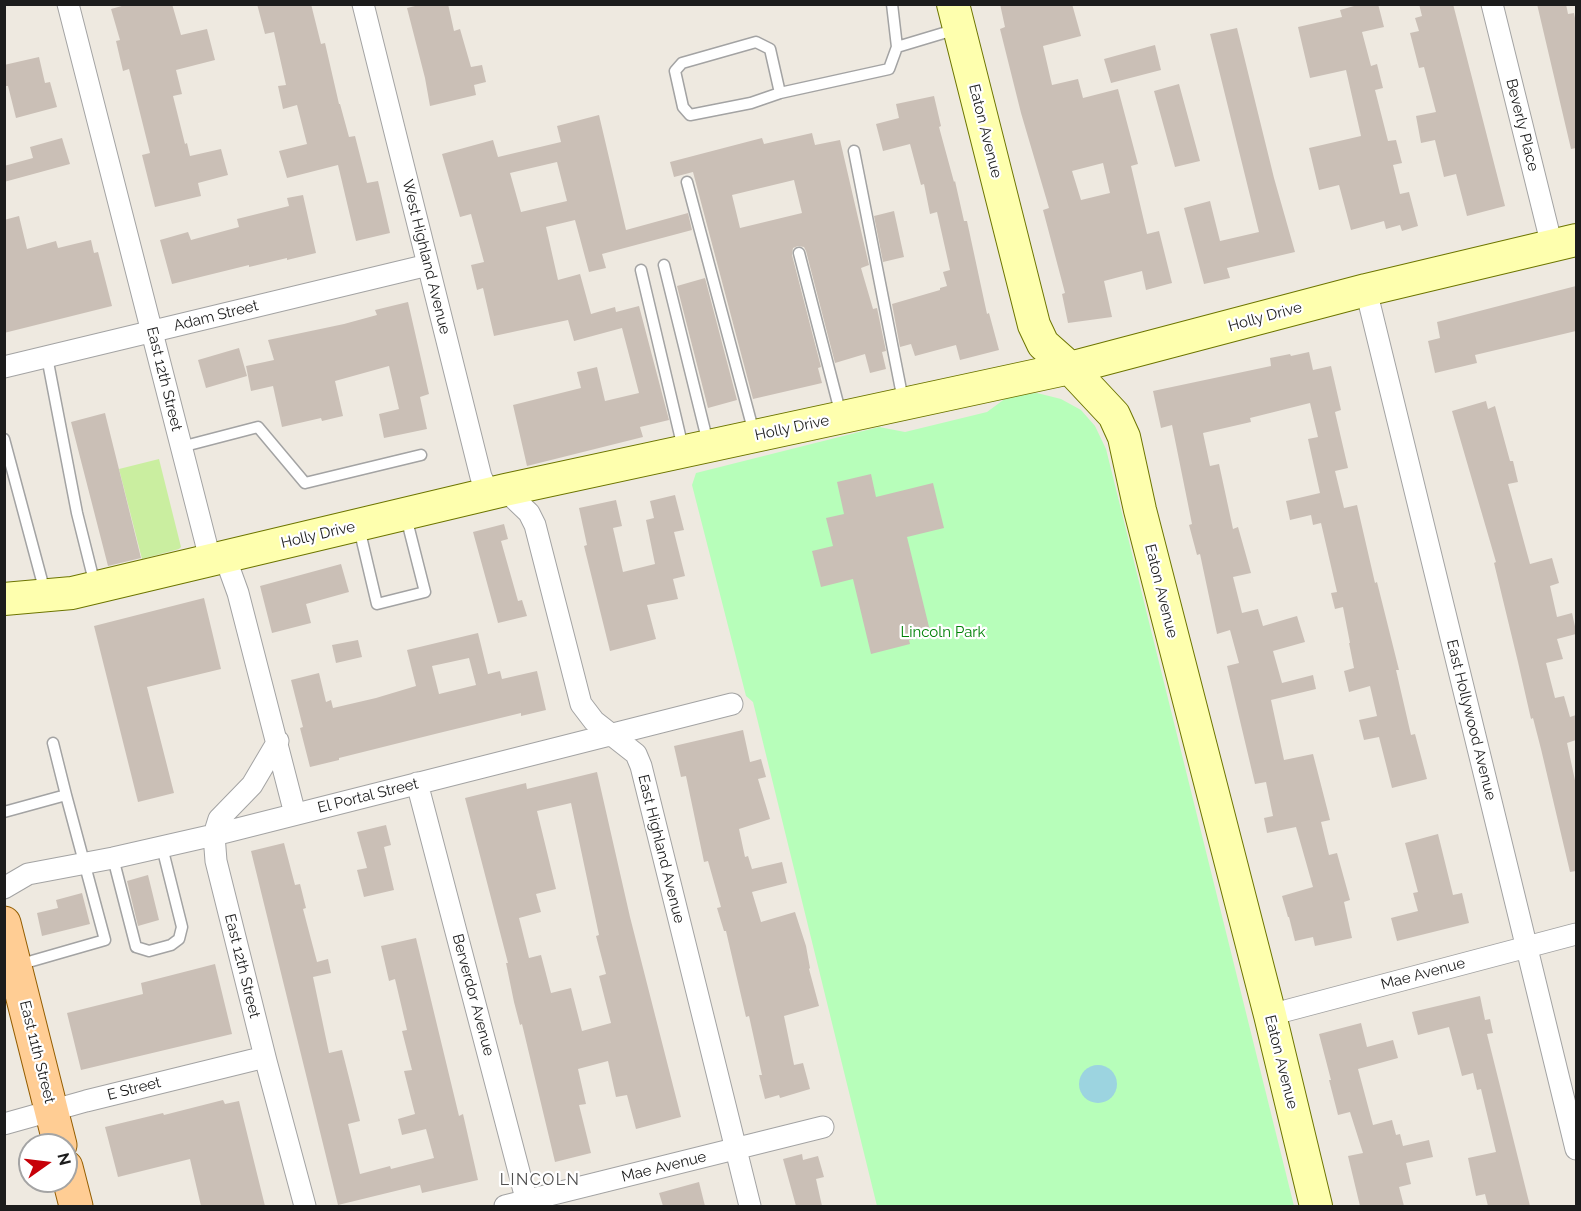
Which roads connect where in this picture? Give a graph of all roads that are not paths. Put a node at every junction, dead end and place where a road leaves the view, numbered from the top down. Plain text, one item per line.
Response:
1 (68, 4) edge
2 (363, 4) edge
3 (892, 4) edge
4 (1492, 4) edge
5 (956, 17) edge
6 (897, 47) junction
7 (780, 93) junction
8 (854, 151) dead end
9 (687, 182) dead end
10 (1564, 243) edge
11 (799, 253) dead end
12 (428, 265) junction
13 (664, 265) dead end
14 (641, 270) dead end
15 (1366, 290) junction
16 (152, 332) junction
17 (46, 357) junction
18 (4, 367) edge
19 (1070, 368) junction
20 (904, 404) junction
21 (842, 417) junction
22 (754, 436) junction
23 (4, 439) edge
24 (182, 447) junction
25 (696, 449) junction
26 (421, 454) dead end
27 (506, 490) junction
28 (405, 513) junction
29 (358, 525) junction
30 (225, 557) junction
31 (96, 588) junction
32 (46, 597) junction
33 (4, 599) edge
34 (732, 704) dead end
35 (611, 734) junction
36 (278, 741) junction
37 (53, 743) dead end
38 (417, 783) junction
39 (66, 795) junction
40 (4, 812) edge
41 (295, 814) junction
42 (214, 835) junction
43 (162, 847) junction
44 (113, 858) junction
45 (84, 864) junction
46 (4, 888) edge
47 (4, 923) edge
48 (1576, 934) edge
49 (1526, 947) junction
50 (15, 966) junction
51 (1270, 1015) junction
52 (265, 1057) junction
53 (52, 1111) junction
54 (4, 1124) edge
55 (823, 1127) dead end
56 (57, 1133) edge
57 (736, 1149) junction
58 (1576, 1149) edge
59 (528, 1204) edge
60 (305, 1206) edge
61 (505, 1206) edge
62 (750, 1206) edge
63 (1316, 1206) edge

1 - 16 street, East 12th Street
2 - 12 street, West Highland Avenue
3 - 6 lane
4 - 10 street, Beverly Place
5 - 6 lane
5 - 19 street, Eaton Avenue
6 - 7 lane
7 - 7 lane
8 - 20 lane
9 - 22 lane
10 - 15 street, Holly Drive
11 - 21 lane
12 - 16 street, Adam Street
12 - 27 street, West Highland Avenue
13 - 25 lane
14 - 25 lane
15 - 19 street, Holly Drive
15 - 49 street, East Hollywood Avenue
16 - 17 street, Adam Street
16 - 24 street, East 12th Street
17 - 18 street, Adam Street
17 - 31 lane
19 - 20 street, Holly Drive
19 - 51 street, Eaton Avenue
20 - 21 street, Holly Drive
21 - 22 street, Holly Drive
22 - 25 street, Holly Drive
23 - 32 lane
24 - 26 lane
24 - 30 street, East 12th Street
25 - 27 street, Holly Drive
27 - 28 street, Holly Drive
27 - 35 street, East Highland Avenue
28 - 29 street, Holly Drive
28 - 29 lane
29 - 30 street, Holly Drive
30 - 31 street, Holly Drive
30 - 36 street, East 12th Street
31 - 32 street, Holly Drive
32 - 33 street, Holly Drive
34 - 35 street, El Portal Street
35 - 38 street, El Portal Street
35 - 57 street, East Highland Avenue
36 - 41 street, East 12th Street
36 - 42 street
37 - 39 lane
38 - 41 street, El Portal Street
38 - 59 street, Berverdor Avenue
39 - 40 lane
39 - 45 lane
41 - 42 street, El Portal Street
42 - 43 street, El Portal Street
42 - 52 street, East 12th Street
43 - 44 street, El Portal Street
43 - 44 lane
44 - 45 street, El Portal Street
45 - 46 street, El Portal Street
45 - 50 lane
47 - 50 main road, East 11th Street
48 - 49 street, Mae Avenue
49 - 51 street, Mae Avenue
49 - 58 street, East Hollywood Avenue
50 - 53 main road, East 11th Street
51 - 63 street, Eaton Avenue
52 - 53 street, E Street
52 - 60 street, East 12th Street
53 - 54 street, E Street
53 - 56 main road, East 11th Street
55 - 57 street, Mae Avenue
57 - 59 street, Mae Avenue
57 - 62 street, East Highland Avenue
59 - 61 street, Mae Avenue

